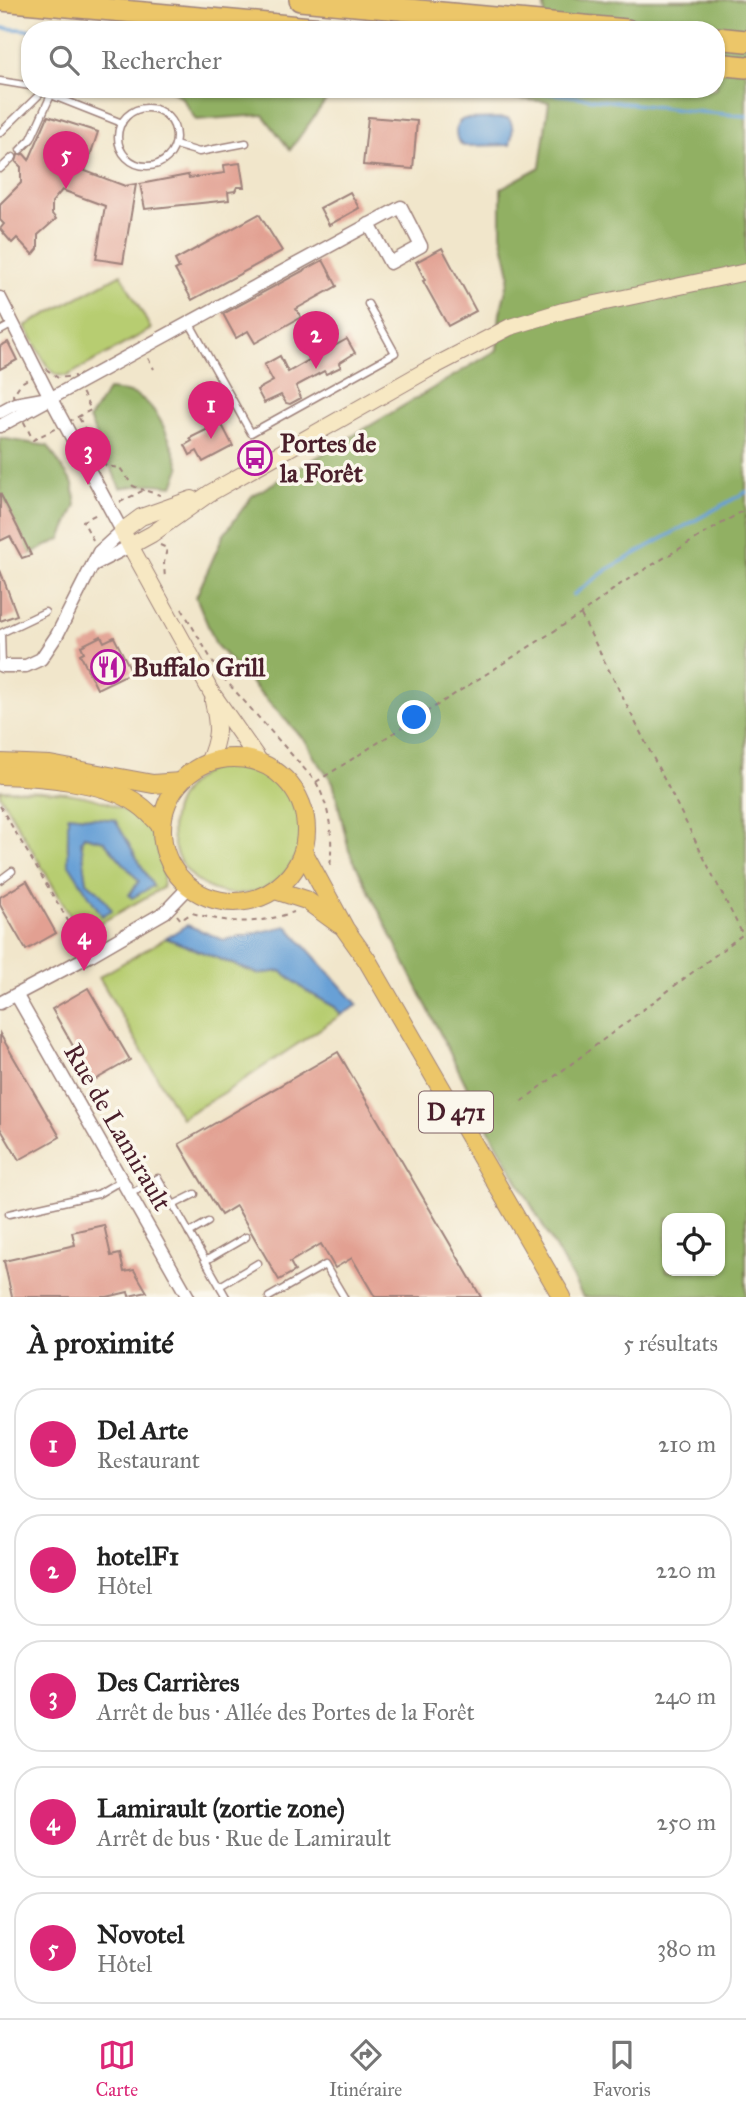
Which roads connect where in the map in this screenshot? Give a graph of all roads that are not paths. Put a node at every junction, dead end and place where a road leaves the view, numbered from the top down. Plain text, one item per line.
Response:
1 (1, 0) edge
2 (300, 0) edge
3 (233, 21) edge
4 (529, 21) edge
5 (725, 39) edge
6 (746, 41) edge
7 (725, 65) edge
8 (746, 67) edge
9 (0, 82) edge
10 (9, 82) junction
11 (21, 84) edge
12 (0, 91) edge
13 (38, 98) edge
14 (42, 98) edge
15 (60, 98) edge
16 (122, 122) junction
17 (0, 133) edge
18 (246, 143) dead end
19 (175, 145) junction
20 (20, 150) dead end
21 (13, 157) dead end
22 (0, 169) edge
23 (369, 224) junction
24 (746, 272) edge
25 (0, 298) edge
26 (368, 304) dead end
27 (189, 322) junction
28 (13, 324) junction
29 (0, 331) edge
30 (50, 397) junction
31 (0, 412) edge
32 (0, 426) edge
33 (210, 493) junction
34 (122, 531) junction
35 (152, 534) junction
36 (130, 546) junction
37 (92, 565) junction
38 (144, 572) junction
39 (45, 612) dead end
40 (1, 666) edge
41 (211, 692) junction
42 (260, 762) junction
43 (0, 763) edge
44 (208, 763) junction
45 (0, 775) edge
46 (180, 782) junction
47 (162, 827) junction
48 (304, 853) junction
49 (12, 871) dead end
50 (0, 880) edge
51 (189, 887) junction
52 (275, 890) junction
53 (345, 929) junction
54 (17, 996) junction
55 (0, 1003) edge
56 (122, 1180) junction
57 (130, 1194) junction
58 (195, 1194) dead end
59 (173, 1205) junction
60 (9, 1214) dead end
61 (208, 1222) dead end
62 (189, 1233) junction
63 (246, 1237) dead end
64 (205, 1261) junction
65 (258, 1263) dead end
66 (220, 1286) junction
67 (188, 1297) edge
68 (226, 1297) edge
69 (269, 1297) edge
70 (344, 1297) edge
71 (562, 1297) edge

1 - 3 highway
2 - 4 highway
5 - 6 highway
7 - 8 highway
9 - 10 lane
10 - 11 lane
10 - 12 lane
13 - 17 lane
14 - 20 lane
15 - 16 lane
16 - 19 lane
16 - 19 lane
18 - 19 lane
21 - 22 lane
23 - 23 street
23 - 27 street
24 - 33 main road
25 - 28 street
26 - 27 lane
27 - 30 street
28 - 29 lane
28 - 30 street
30 - 31 street
30 - 32 street
30 - 34 street
33 - 34 main road
33 - 35 main road
34 - 36 main road
34 - 37 street
35 - 36 main road
35 - 38 main road
36 - 37 street
36 - 38 main road
37 - 40 street
38 - 41 main road
39 - 40 lane
41 - 42 main road
41 - 44 main road
42 - 44 main road
42 - 48 main road
43 - 46 main road
44 - 46 main road
45 - 47 main road
46 - 47 main road
47 - 51 main road
48 - 52 main road
48 - 53 main road, D 471
49 - 50 lane
51 - 52 main road
51 - 54 street
52 - 53 main road, D 471
53 - 71 main road, D 471
54 - 55 street
54 - 56 street, Rue de Lamirault
56 - 57 street, Rue de Lamirault
56 - 60 lane
57 - 59 lane
57 - 67 street, Rue de Lamirault
58 - 59 lane
59 - 62 lane
61 - 62 lane
62 - 64 lane
63 - 64 lane
64 - 66 lane
65 - 66 lane
66 - 68 lane
69 - 70 lane

